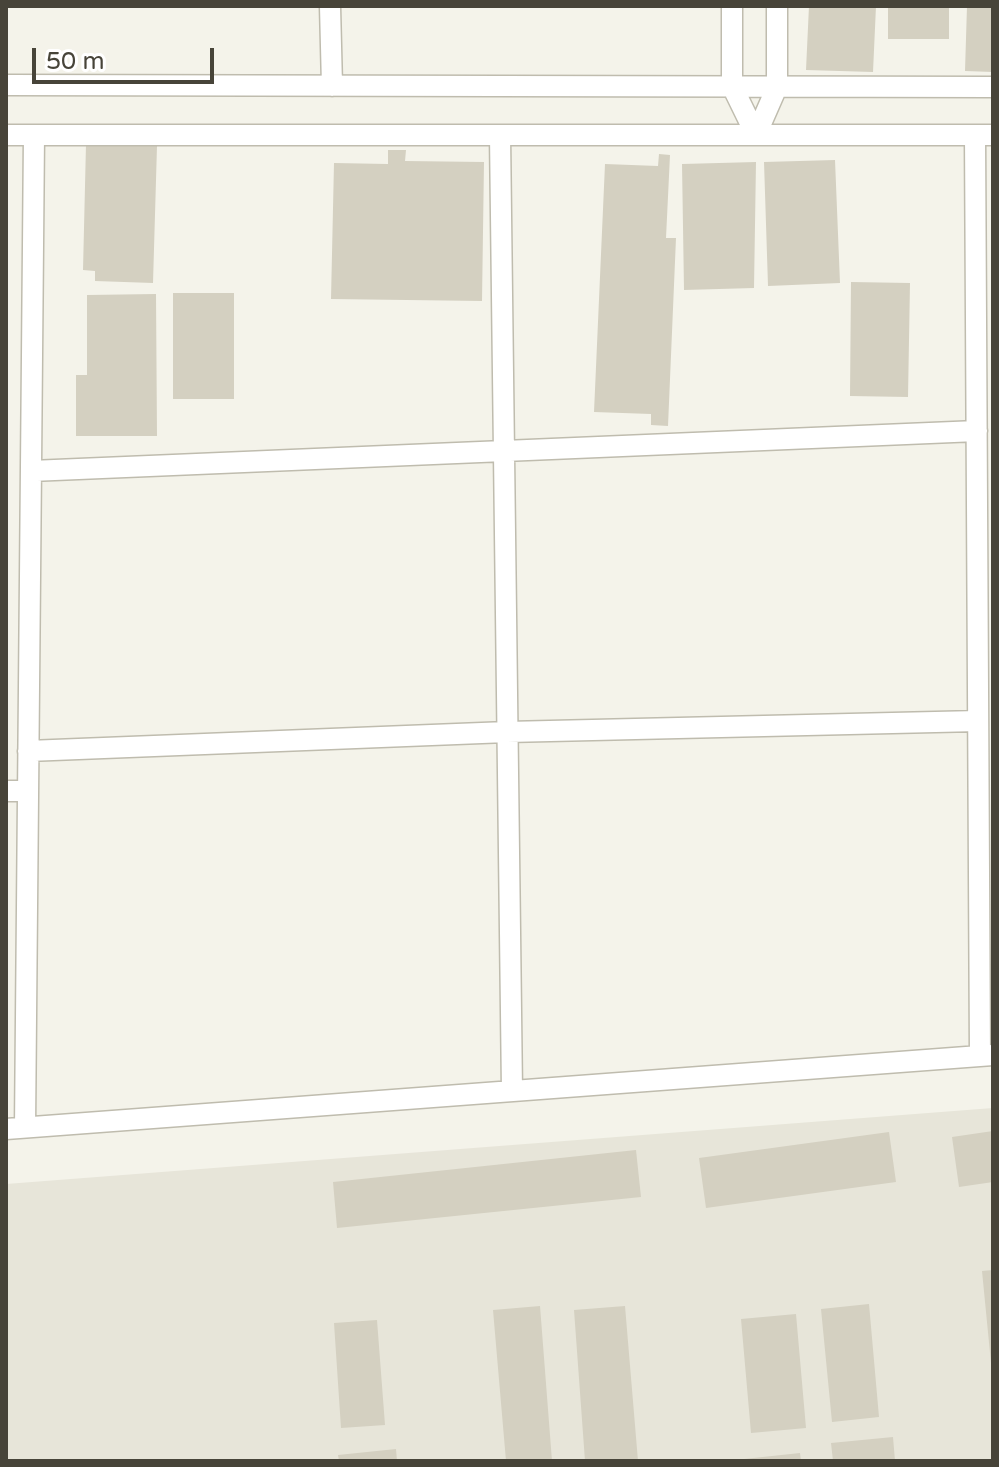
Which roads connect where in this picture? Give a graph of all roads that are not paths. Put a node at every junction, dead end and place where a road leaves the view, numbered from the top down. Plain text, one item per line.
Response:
1 (330, 6) edge
2 (732, 6) edge
3 (777, 6) edge
4 (6, 85) edge
5 (332, 86) junction
6 (732, 86) junction
7 (777, 87) junction
8 (993, 87) edge
9 (6, 135) edge
10 (34, 135) junction
11 (500, 135) junction
12 (756, 135) junction
13 (984, 135) edge
14 (985, 399) edge
15 (977, 431) junction
16 (504, 451) junction
17 (31, 471) junction
18 (985, 575) edge
19 (978, 721) junction
20 (507, 732) junction
21 (28, 751) junction
22 (6, 791) edge
23 (28, 791) junction
24 (16, 911) edge
25 (986, 1056) edge
26 (512, 1091) junction
27 (15, 1128) edge

1 - 5 street
2 - 6 street
3 - 7 street
4 - 5 street
5 - 6 street
6 - 7 street
6 - 12 street
7 - 8 street
7 - 12 street
9 - 10 street
10 - 11 street
10 - 17 street
11 - 12 street
11 - 16 street
12 - 13 street
13 - 14 street
14 - 15 street
15 - 16 street
15 - 18 street
16 - 17 street
16 - 20 street
17 - 21 street
18 - 19 street
19 - 20 street
19 - 25 street
20 - 21 street
20 - 26 street
21 - 23 street
22 - 23 street
23 - 24 street
24 - 27 street
25 - 26 street
26 - 27 street

